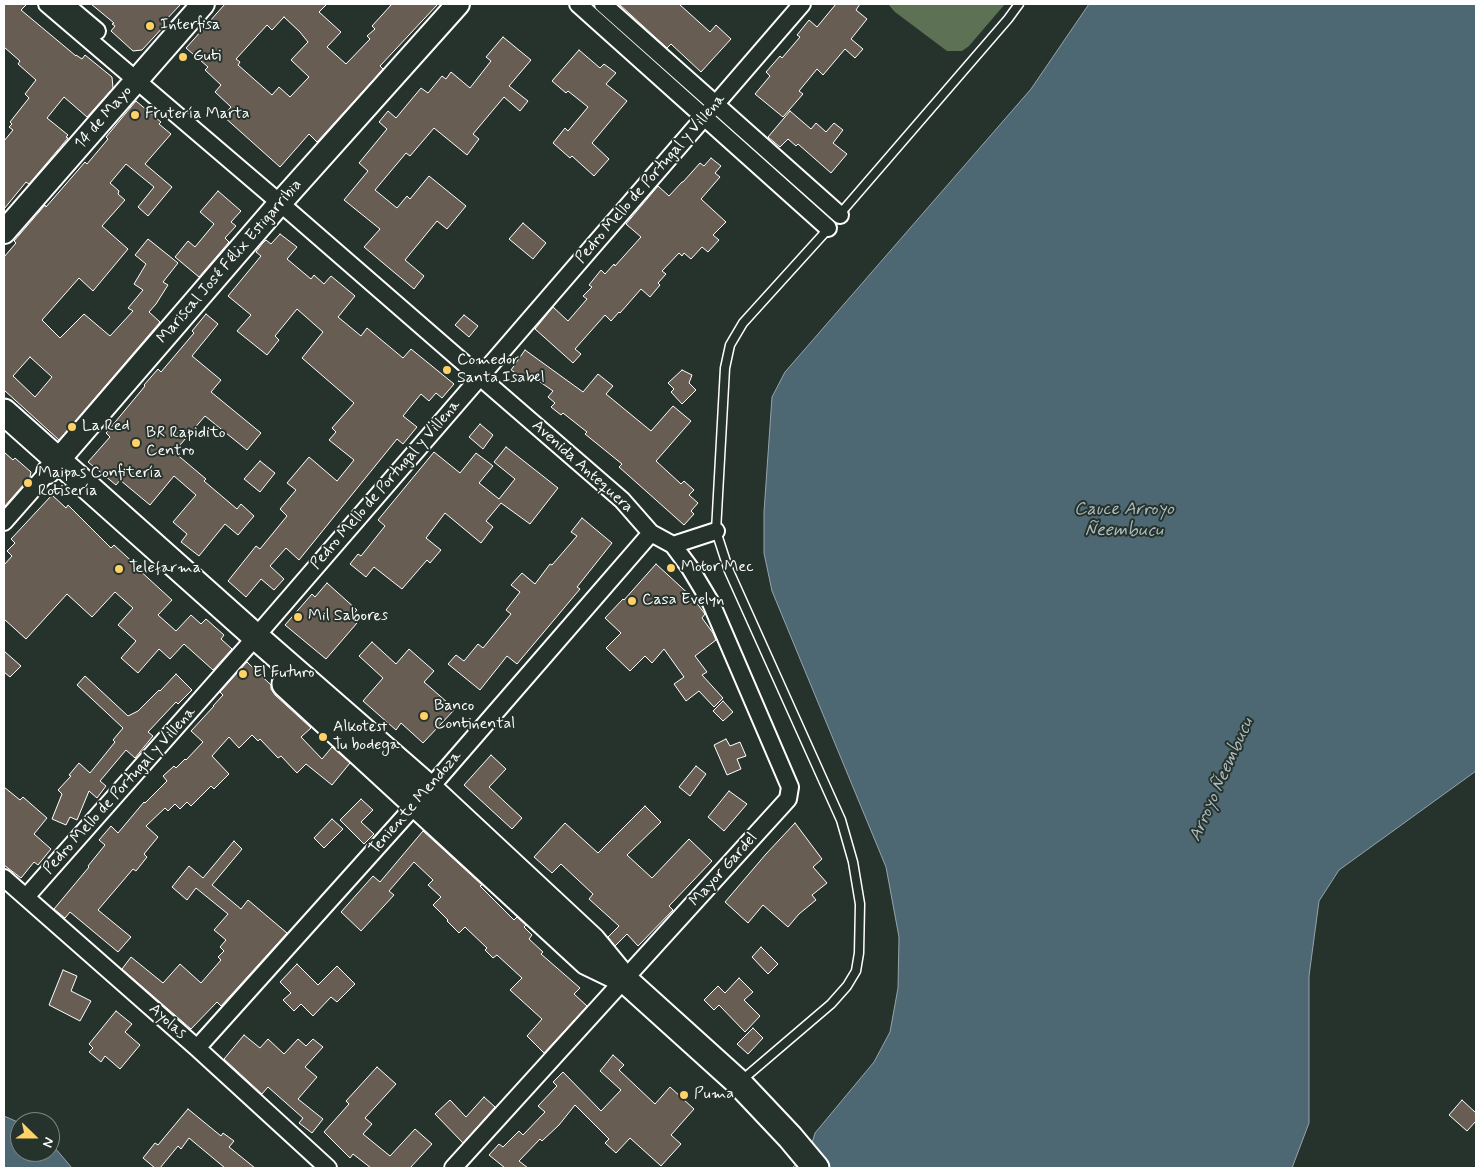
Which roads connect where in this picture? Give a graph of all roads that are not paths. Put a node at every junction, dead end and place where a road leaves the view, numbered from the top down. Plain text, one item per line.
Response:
1 (47, 4) edge
2 (65, 4) edge
3 (203, 4) edge
4 (458, 4) edge
5 (578, 4) edge
6 (603, 4) edge
7 (802, 4) edge
8 (1019, 4) edge
9 (140, 76) junction
10 (715, 105) junction
11 (704, 118) junction
12 (284, 200) junction
13 (840, 215) junction
14 (828, 228) junction
15 (4, 232) edge
16 (483, 373) junction
17 (4, 412) edge
18 (4, 433) edge
19 (53, 466) junction
20 (4, 522) edge
21 (716, 531) junction
22 (651, 533) junction
23 (673, 545) junction
24 (251, 642) junction
25 (423, 796) junction
26 (4, 878) edge
27 (26, 896) junction
28 (625, 980) junction
29 (196, 1048) junction
30 (739, 1083) junction
31 (328, 1168) edge
32 (453, 1168) edge
33 (816, 1168) edge

1 - 9 street, Avenida Antequera
2 - 9 street, Avenida Antequera
3 - 9 main road, 14 de Mayo
4 - 12 main road, Mariscal José Félix Estigarribia
5 - 11 street
6 - 10 street
7 - 10 street, Pedro Mello de Portugal y Villena
8 - 13 lane
9 - 12 street, Avenida Antequera
9 - 15 main road, 14 de Mayo
10 - 11 street, Pedro Mello de Portugal y Villena
10 - 13 street
11 - 14 street
11 - 16 street, Pedro Mello de Portugal y Villena
12 - 16 street, Avenida Antequera
12 - 19 main road, Mariscal José Félix Estigarribia
13 - 14 lane
14 - 21 lane
16 - 22 street, Avenida Antequera
16 - 24 street, Pedro Mello de Portugal y Villena
17 - 19 main road
18 - 19 main road
19 - 20 street, Mariscal José Félix Estigarribia
19 - 24 main road
21 - 23 street
21 - 30 lane
22 - 23 street, Mayor Gardel
22 - 25 street, Teniente Mendoza
23 - 28 street, Mayor Gardel
24 - 25 main road
24 - 27 street, Pedro Mello de Portugal y Villena
25 - 28 main road
25 - 29 street, Teniente Mendoza
26 - 27 street, Ayolas
27 - 29 street, Ayolas
28 - 30 main road
28 - 32 street, Mayor Gardel
29 - 31 street, Ayolas
30 - 33 main road

